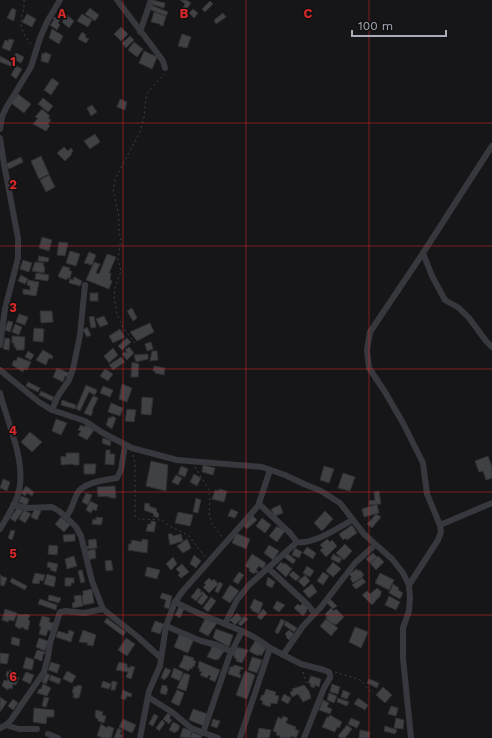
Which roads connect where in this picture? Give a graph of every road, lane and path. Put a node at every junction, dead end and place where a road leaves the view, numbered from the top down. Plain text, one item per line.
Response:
1 (24, 0) edge
2 (60, 0) edge
3 (117, 0) edge
4 (151, 0) edge
5 (140, 32) junction
6 (37, 47) junction
7 (165, 68) joint
8 (0, 129) edge
9 (0, 138) edge
10 (492, 146) edge
11 (423, 253) junction
12 (85, 285) dead end
13 (134, 342) dead end
14 (0, 345) edge
15 (492, 347) edge
16 (0, 370) edge
17 (0, 394) edge
18 (52, 410) junction
19 (125, 445) junction
20 (132, 448) junction
21 (191, 462) junction
22 (270, 470) junction
23 (492, 503) edge
24 (259, 504) junction
25 (13, 505) junction
26 (66, 517) junction
27 (352, 520) junction
28 (440, 526) junction
29 (0, 529) edge
30 (226, 542) junction
31 (297, 542) junction
32 (376, 545) junction
33 (208, 563) junction
34 (268, 568) junction
35 (409, 585) junction
36 (175, 602) junction
37 (103, 609) junction
38 (314, 613) junction
39 (225, 624) junction
40 (166, 626) junction
41 (242, 631) junction
42 (270, 648) junction
43 (232, 652) junction
44 (283, 655) junction
45 (161, 658) junction
46 (301, 664) junction
47 (329, 672) junction
48 (306, 683) dead end
49 (373, 694) dead end
50 (148, 697) junction
51 (3, 726) edge
52 (37, 729) dead end
53 (203, 733) junction
54 (48, 734) dead end
55 (58, 738) edge
56 (140, 738) edge
57 (218, 738) edge
58 (240, 738) edge
59 (304, 738) edge
60 (411, 738) edge

1 - 6 path
2 - 6 street
3 - 5 street
4 - 5 street
5 - 7 street
6 - 8 street
7 - 13 path
9 - 14 street
10 - 11 street
11 - 15 street
11 - 28 street
12 - 18 street
16 - 18 street
17 - 25 street
18 - 19 street
19 - 20 street
19 - 26 street
20 - 21 street
20 - 33 path
21 - 22 street
21 - 30 path
22 - 24 street
22 - 27 street
23 - 28 street
24 - 30 street
24 - 31 street
25 - 26 street
25 - 29 street
26 - 37 street
27 - 31 street
27 - 32 street
28 - 35 street
30 - 33 street
31 - 34 street
32 - 35 street
32 - 38 street
33 - 36 street
34 - 38 street
34 - 39 street
35 - 60 street
36 - 39 street
36 - 40 street
37 - 45 street
37 - 51 street
38 - 44 street
39 - 41 street
40 - 43 street
40 - 45 street
41 - 42 street
41 - 43 street
42 - 44 street
42 - 58 street
43 - 53 street
44 - 46 street
45 - 50 street
46 - 47 street
46 - 48 path
47 - 49 path
47 - 59 street
50 - 53 street
50 - 56 street
51 - 52 street
53 - 57 street
54 - 55 street

